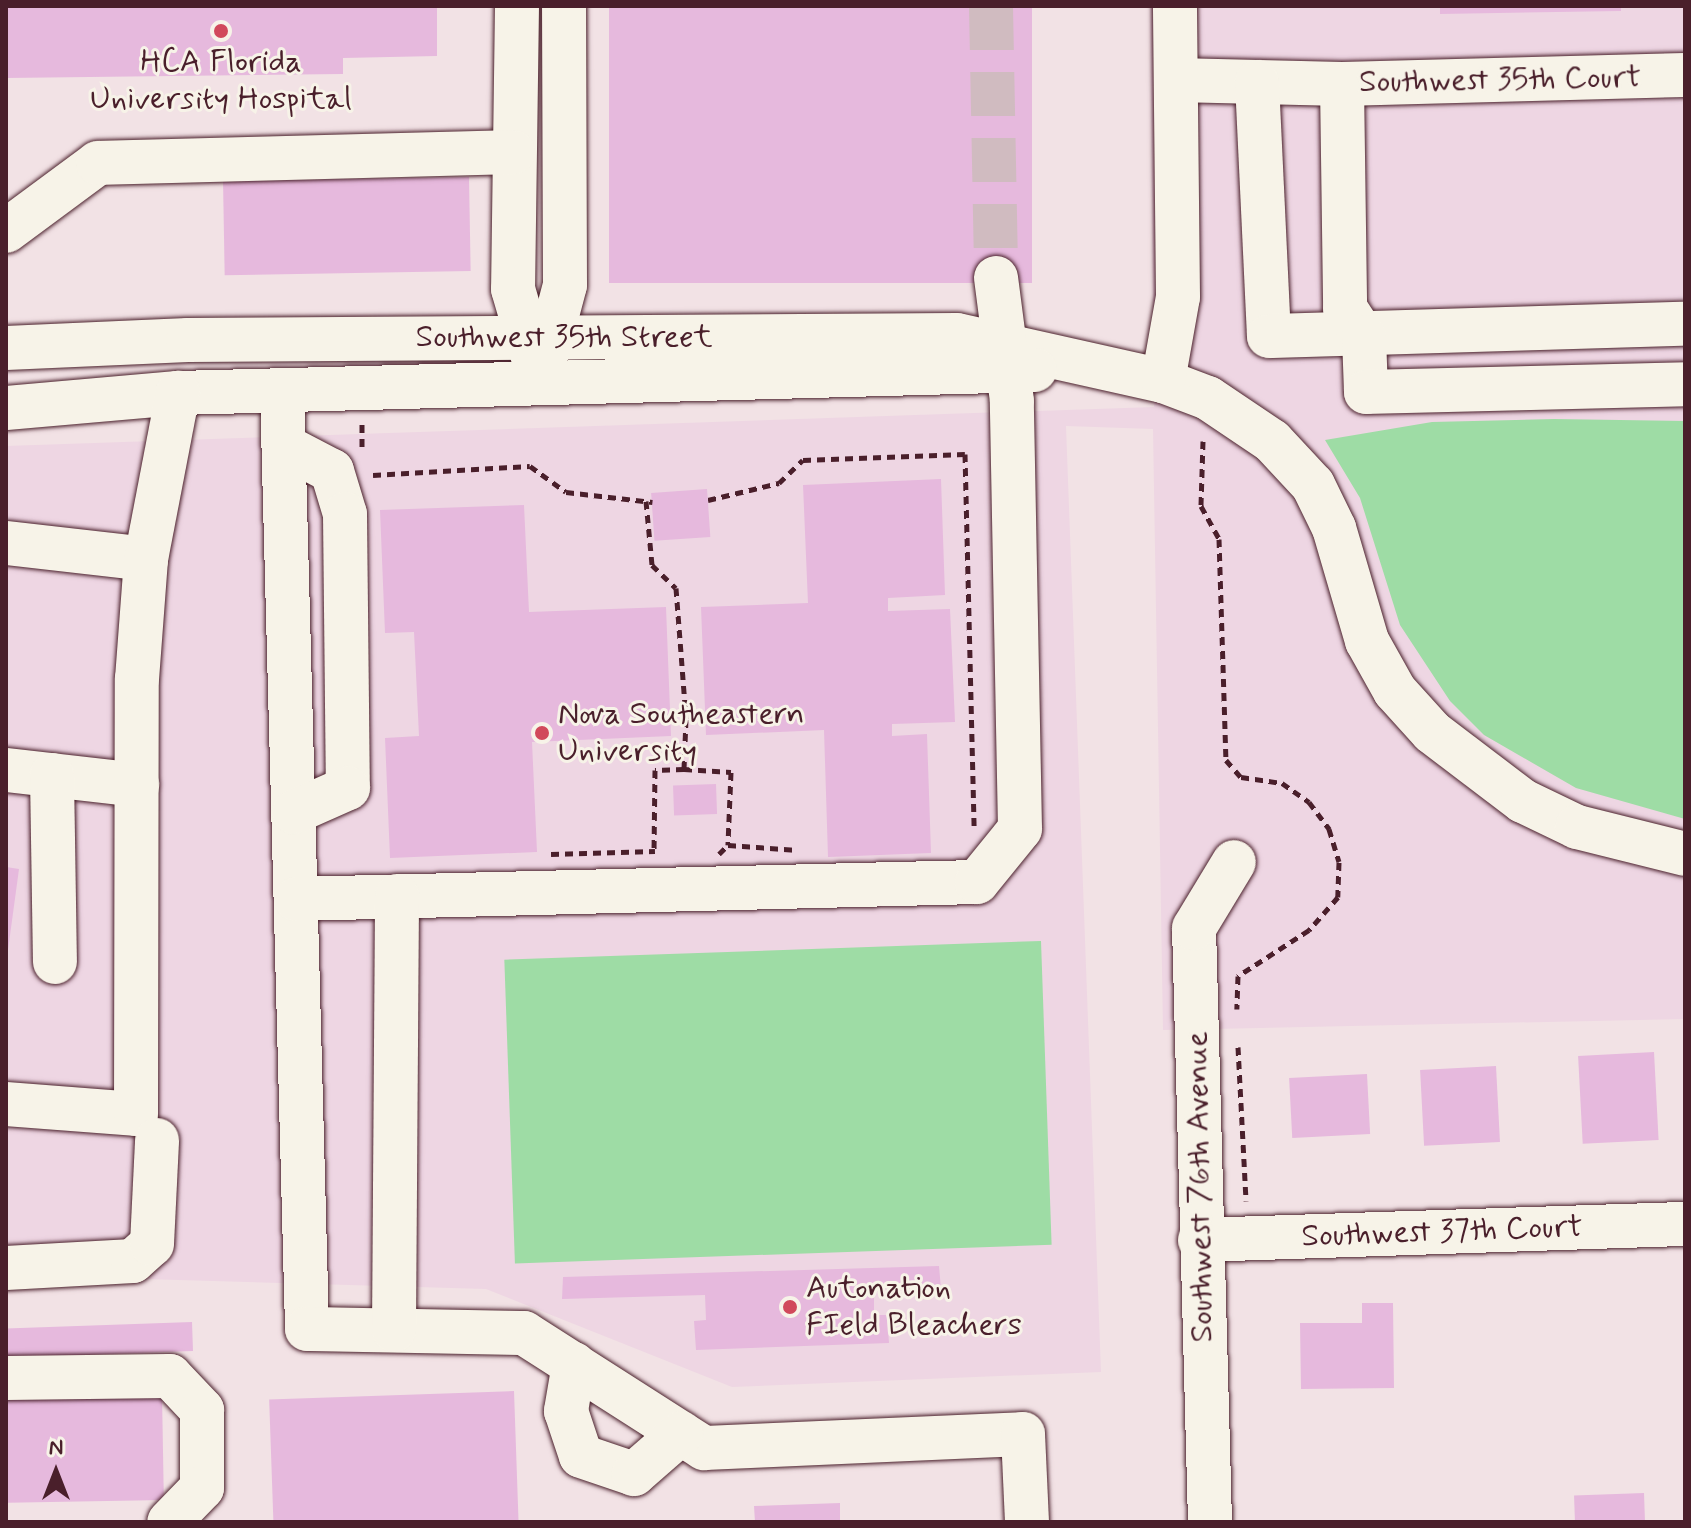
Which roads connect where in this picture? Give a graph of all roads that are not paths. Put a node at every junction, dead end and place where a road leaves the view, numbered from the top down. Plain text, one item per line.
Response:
1 (564, 6) edge
2 (1175, 6) edge
3 (514, 8) edge
4 (1685, 75) edge
5 (1176, 80) junction
6 (1257, 82) junction
7 (1342, 84) junction
8 (513, 152) junction
9 (6, 231) edge
10 (996, 278) tunnel mouth
11 (1685, 324) edge
12 (539, 336) junction
13 (1364, 337) junction
14 (6, 348) edge
15 (1004, 357) junction
16 (1163, 381) junction
17 (540, 382) junction
18 (1685, 384) edge
19 (282, 391) junction
20 (178, 393) junction
21 (6, 408) edge
22 (284, 446) junction
23 (6, 543) edge
24 (146, 559) junction
25 (6, 770) edge
26 (52, 775) junction
27 (137, 785) junction
28 (294, 812) junction
29 (1685, 854) edge
30 (1234, 862) dead end
31 (397, 896) junction
32 (296, 899) junction
33 (55, 962) dead end
34 (6, 1104) edge
35 (157, 1140) dead end
36 (1685, 1224) edge
37 (1200, 1240) junction
38 (6, 1268) edge
39 (394, 1330) junction
40 (574, 1364) junction
41 (6, 1378) edge
42 (681, 1433) junction
43 (169, 1522) edge
44 (1027, 1522) edge
45 (1210, 1522) edge

1 - 12 street
2 - 5 street
3 - 8 street
4 - 7 street, Southwest 35th Court
5 - 6 street
5 - 16 street
6 - 7 street
6 - 13 street
7 - 13 street, Southwest 35th Court
8 - 9 street
8 - 12 street
10 - 15 street
11 - 13 street
12 - 14 street, Southwest 35th Street
12 - 15 street, Southwest 35th Street
12 - 17 street
13 - 18 street, Southwest 35th Court
15 - 16 street, Southwest 35th Street
15 - 17 street, Southwest 35th Street
15 - 31 street
16 - 29 street, Southwest 35th Street
17 - 19 street, Southwest 35th Street
19 - 20 street, Southwest 35th Street
19 - 22 street
20 - 21 street, Southwest 35th Street
20 - 24 street
22 - 28 street
22 - 28 street
23 - 24 street
24 - 27 street
25 - 26 street
26 - 27 street
26 - 33 street
27 - 34 street
28 - 32 street
30 - 37 street, Southwest 76th Avenue
31 - 32 street
31 - 39 street
32 - 39 street
35 - 38 street
36 - 37 street, Southwest 37th Court
37 - 45 street, Southwest 76th Avenue
39 - 40 street
40 - 42 street
40 - 42 street
41 - 43 street
42 - 44 street

